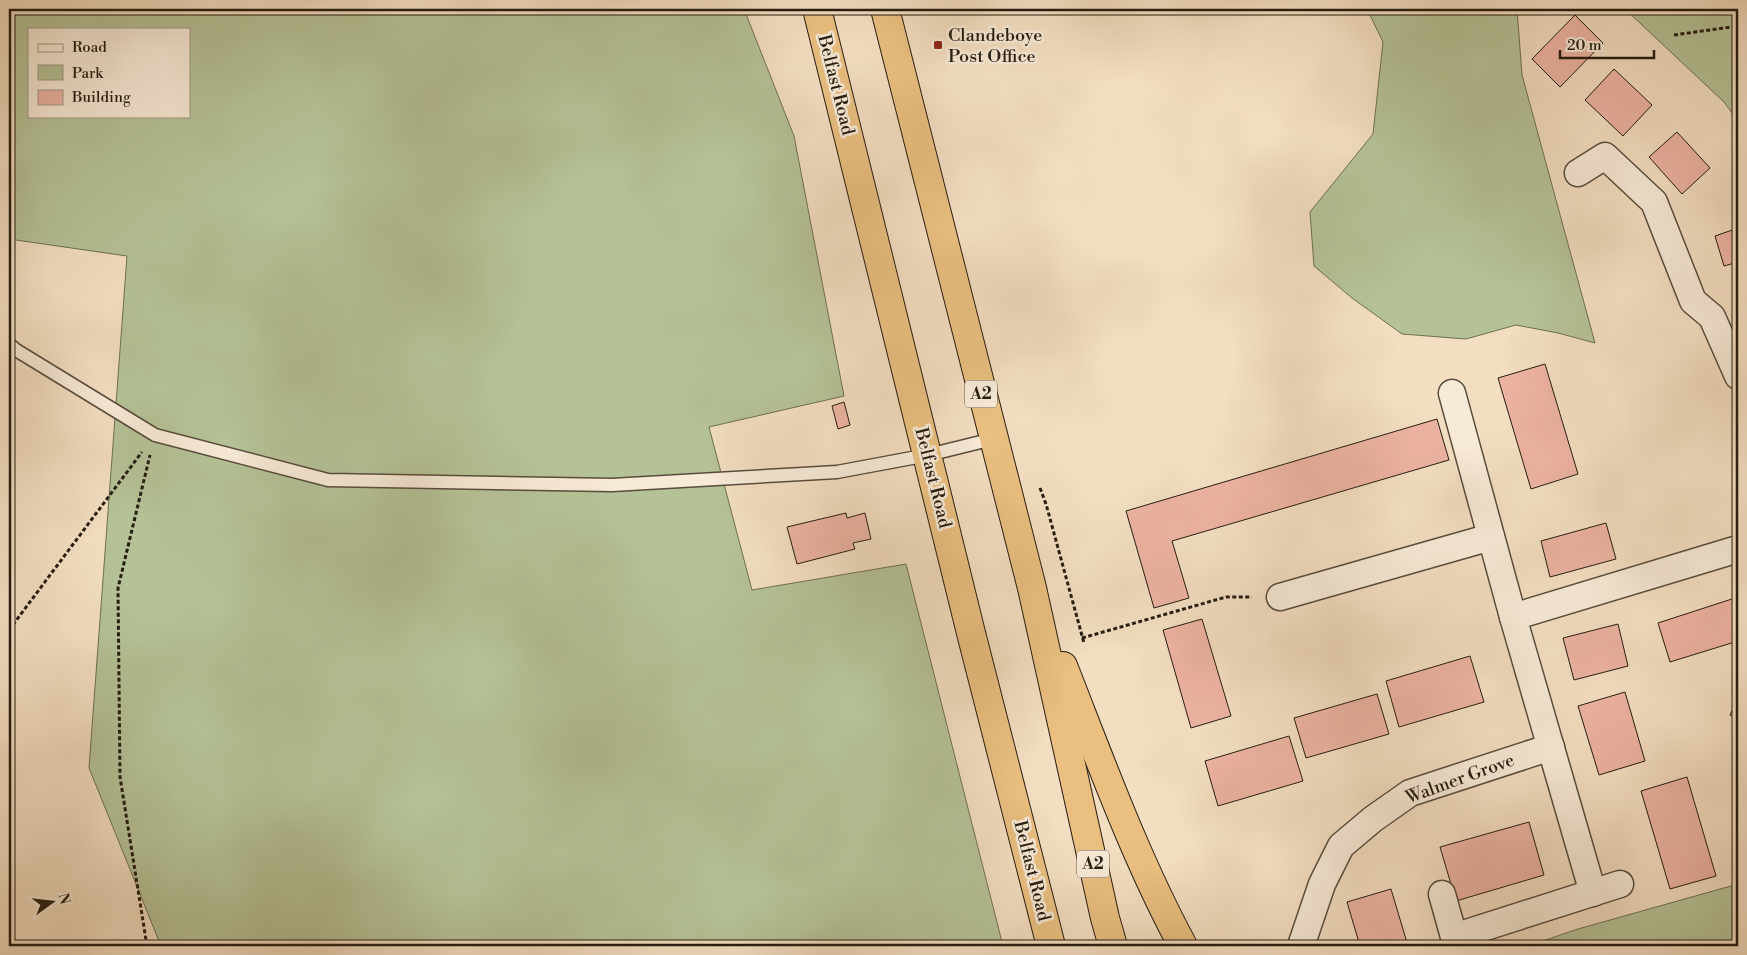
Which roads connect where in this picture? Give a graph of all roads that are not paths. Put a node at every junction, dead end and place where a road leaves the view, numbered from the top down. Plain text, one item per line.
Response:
1 (817, 9) edge
2 (885, 9) edge
3 (1578, 173) dead end
4 (9, 344) edge
5 (1738, 376) edge
6 (1452, 393) dead end
7 (993, 439) junction
8 (928, 455) junction
9 (1491, 537) junction
10 (1738, 549) edge
11 (1032, 588) junction
12 (1280, 597) road end
13 (1513, 617) junction
14 (1551, 747) junction
15 (1620, 884) dead end
16 (1593, 893) junction
17 (1442, 894) dead end
18 (1051, 946) edge
19 (1113, 946) edge
20 (1183, 946) edge
21 (1301, 946) edge

1 - 8 highway, Belfast Road
2 - 7 highway, A2
3 - 5 street
4 - 8 lane
6 - 9 street
7 - 8 lane
7 - 11 highway, A2
8 - 18 highway, Belfast Road
9 - 12 street
9 - 13 street
10 - 13 street
11 - 19 highway, A2
11 - 20 highway
13 - 14 street
14 - 16 street
14 - 21 street, Walmer Grove
15 - 16 street
16 - 17 street

